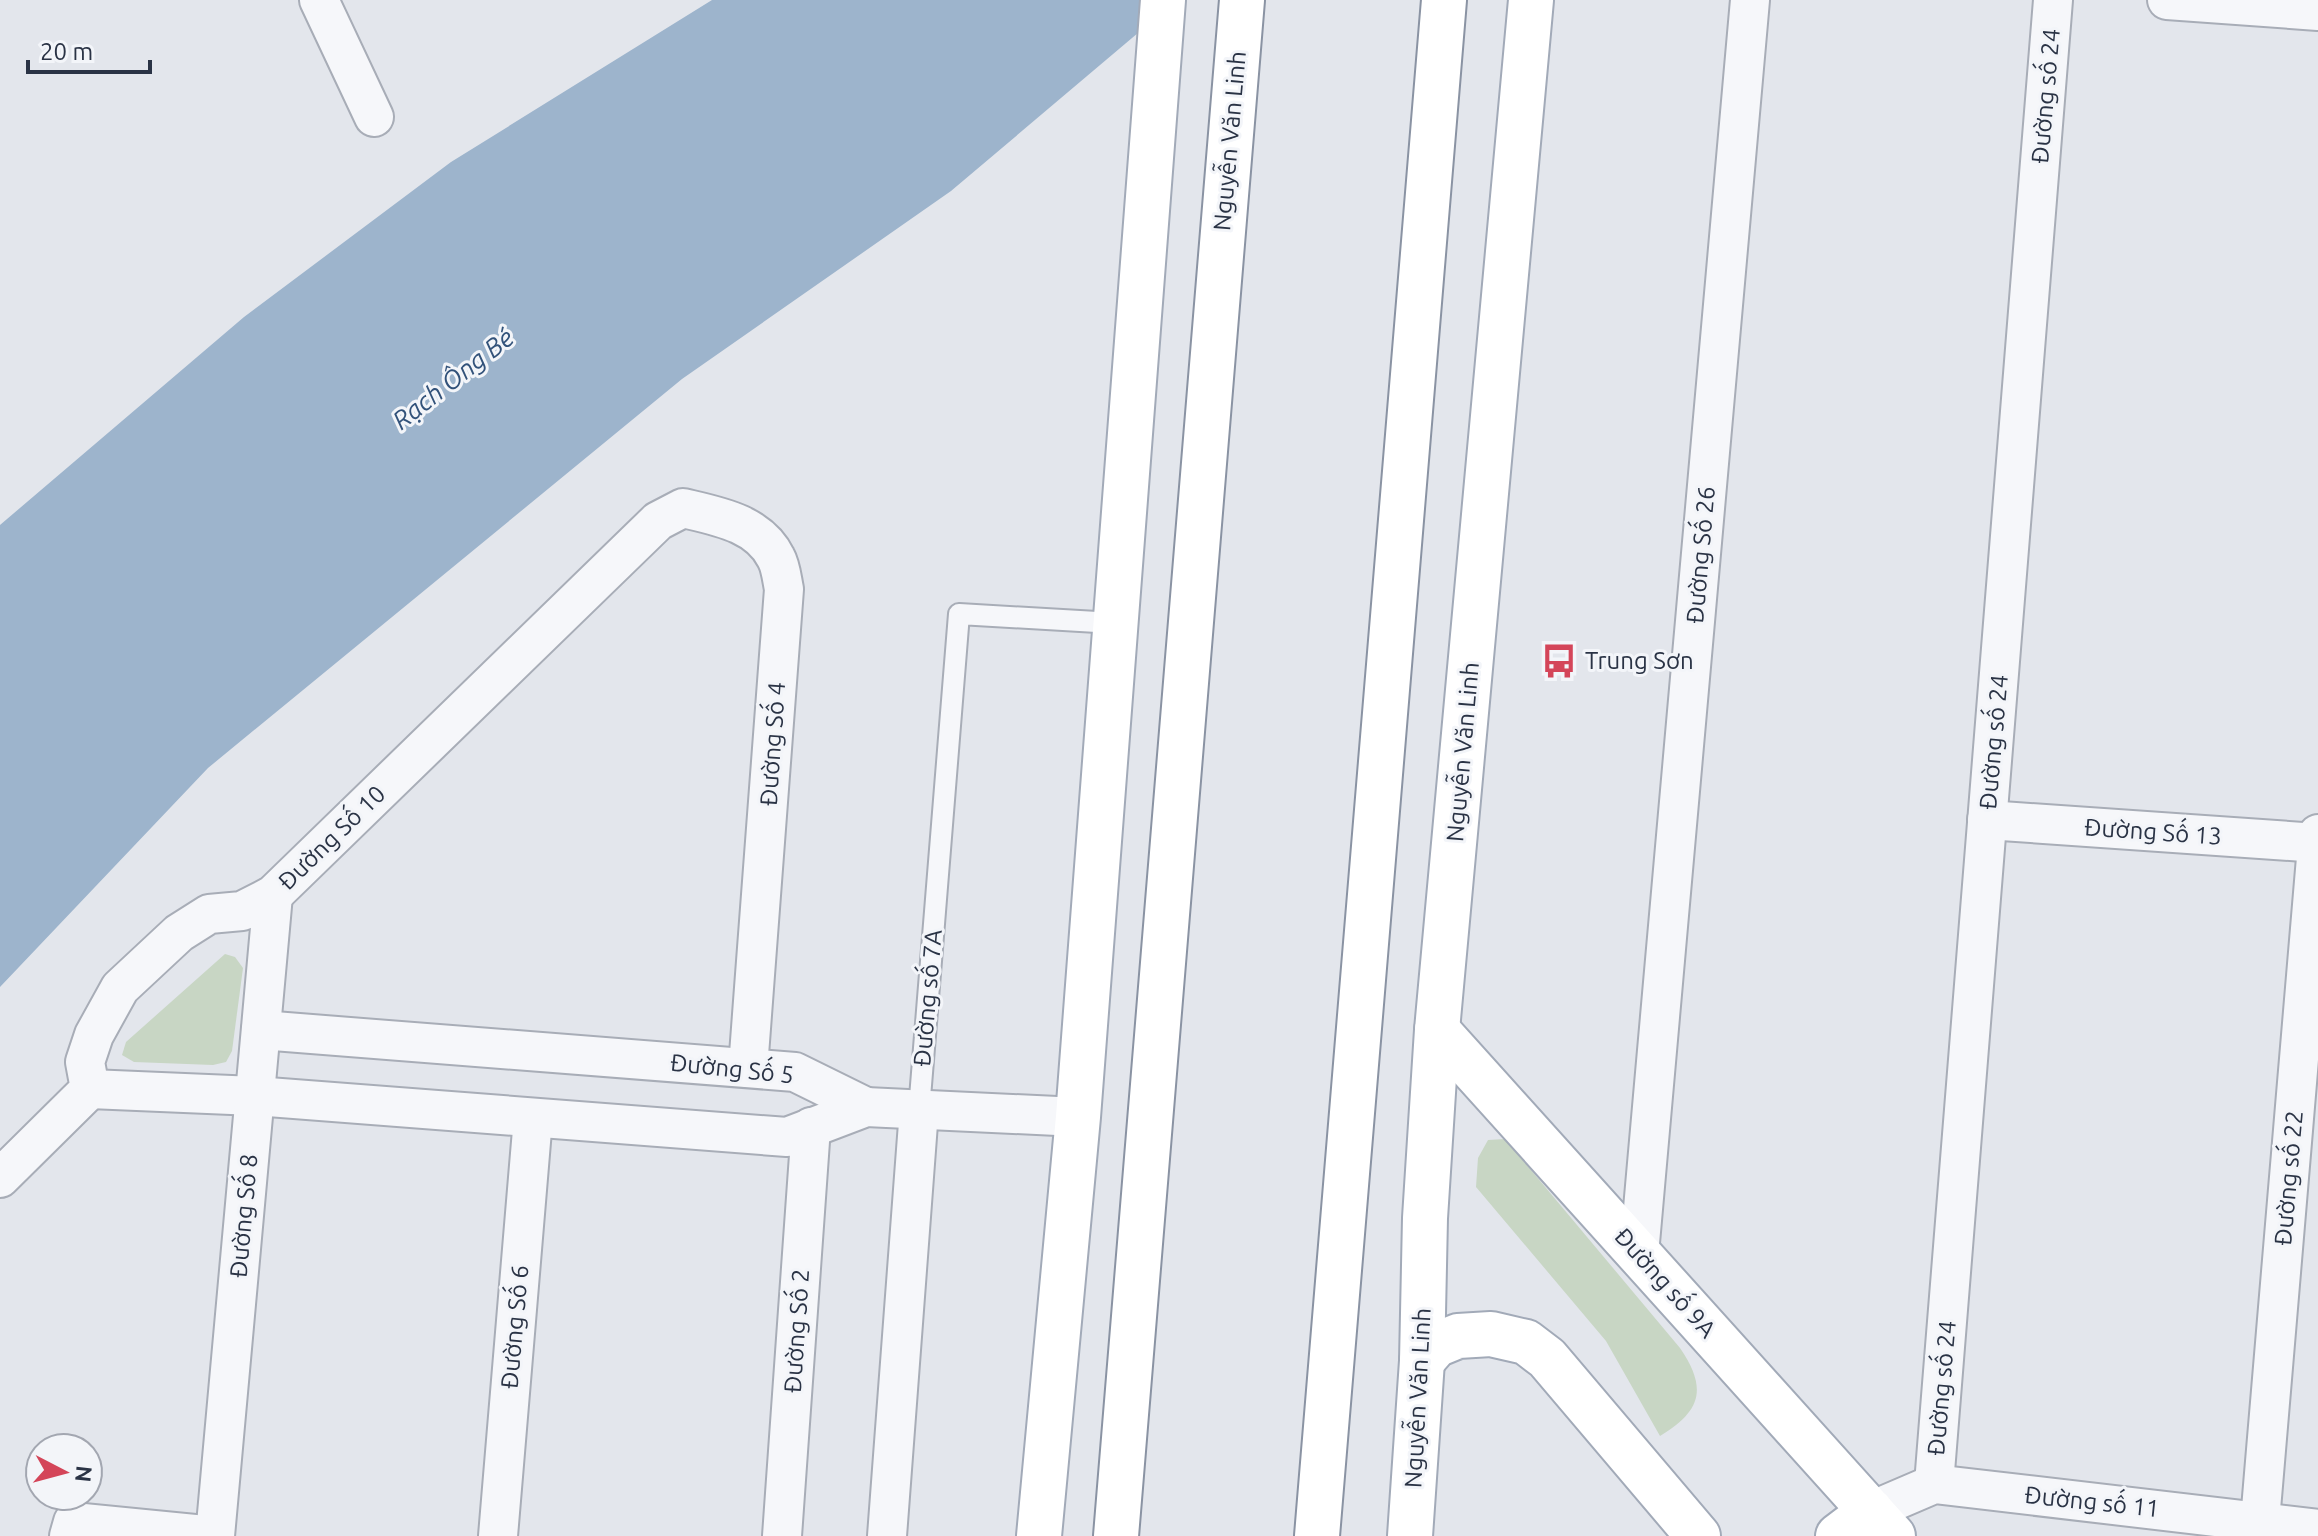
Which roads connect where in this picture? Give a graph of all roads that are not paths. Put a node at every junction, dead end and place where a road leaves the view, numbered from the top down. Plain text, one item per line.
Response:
1 (319, 0) edge
2 (1163, 0) edge
3 (1242, 0) edge
4 (1750, 0) edge
5 (2053, 0) edge
6 (2167, 0) edge
7 (2318, 11) edge
8 (1442, 18) edge
9 (1529, 21) edge
10 (374, 117) dead end
11 (658, 521) joint
12 (1114, 623) junction
13 (1987, 820) junction
14 (2318, 834) edge
15 (2318, 843) edge
16 (273, 895) junction
17 (261, 1030) junction
18 (1437, 1030) junction
19 (748, 1068) junction
20 (90, 1089) junction
21 (255, 1096) junction
22 (866, 1107) junction
23 (919, 1110) junction
24 (1078, 1117) junction
25 (533, 1118) junction
26 (811, 1127) junction
27 (0, 1178) edge
28 (1639, 1254) junction
29 (1422, 1361) junction
30 (1934, 1484) junction
31 (1319, 1516) edge
32 (1411, 1521) edge
33 (2260, 1521) junction
34 (1867, 1528) edge
35 (2318, 1529) edge
36 (69, 1536) edge
37 (215, 1536) edge
38 (498, 1536) edge
39 (782, 1536) edge
40 (887, 1536) edge
41 (1039, 1536) edge
42 (1116, 1536) edge
43 (1698, 1536) edge

1 - 10 street
2 - 12 main road
3 - 42 main road, Nguyễn Văn Linh
4 - 28 street, Đường Số 26
5 - 13 street, Đường số 24
6 - 7 street
8 - 31 main road
9 - 18 main road, Nguyễn Văn Linh
11 - 16 street, Đường Số 10
11 - 19 street, Đường Số 4
12 - 23 lane, Đường số 7A
12 - 24 main road
13 - 15 street, Đường Số 13
13 - 30 street, Đường số 24
14 - 15 street, Đường số 22
15 - 33 street, Đường số 22
16 - 17 street, Đường Số 8
16 - 20 street, Đường Số 10
17 - 19 street, Đường Số 5
17 - 21 street, Đường Số 8
18 - 28 main road, Đường số 9A
18 - 29 main road, Nguyễn Văn Linh
19 - 22 street, Đường Số 5
20 - 21 street
20 - 27 street
21 - 25 street
21 - 37 street, Đường Số 8
22 - 23 street
22 - 26 street
23 - 24 street
23 - 40 street, Đường số 7A
24 - 41 main road
25 - 26 street
25 - 38 street, Đường Số 6
26 - 39 street, Đường Số 2
28 - 34 main road, Đường số 9A
29 - 32 main road, Nguyễn Văn Linh
29 - 43 main road
30 - 33 street, Đường số 11
30 - 34 street, Đường số 11
33 - 35 street, Đường số 11
36 - 37 street

